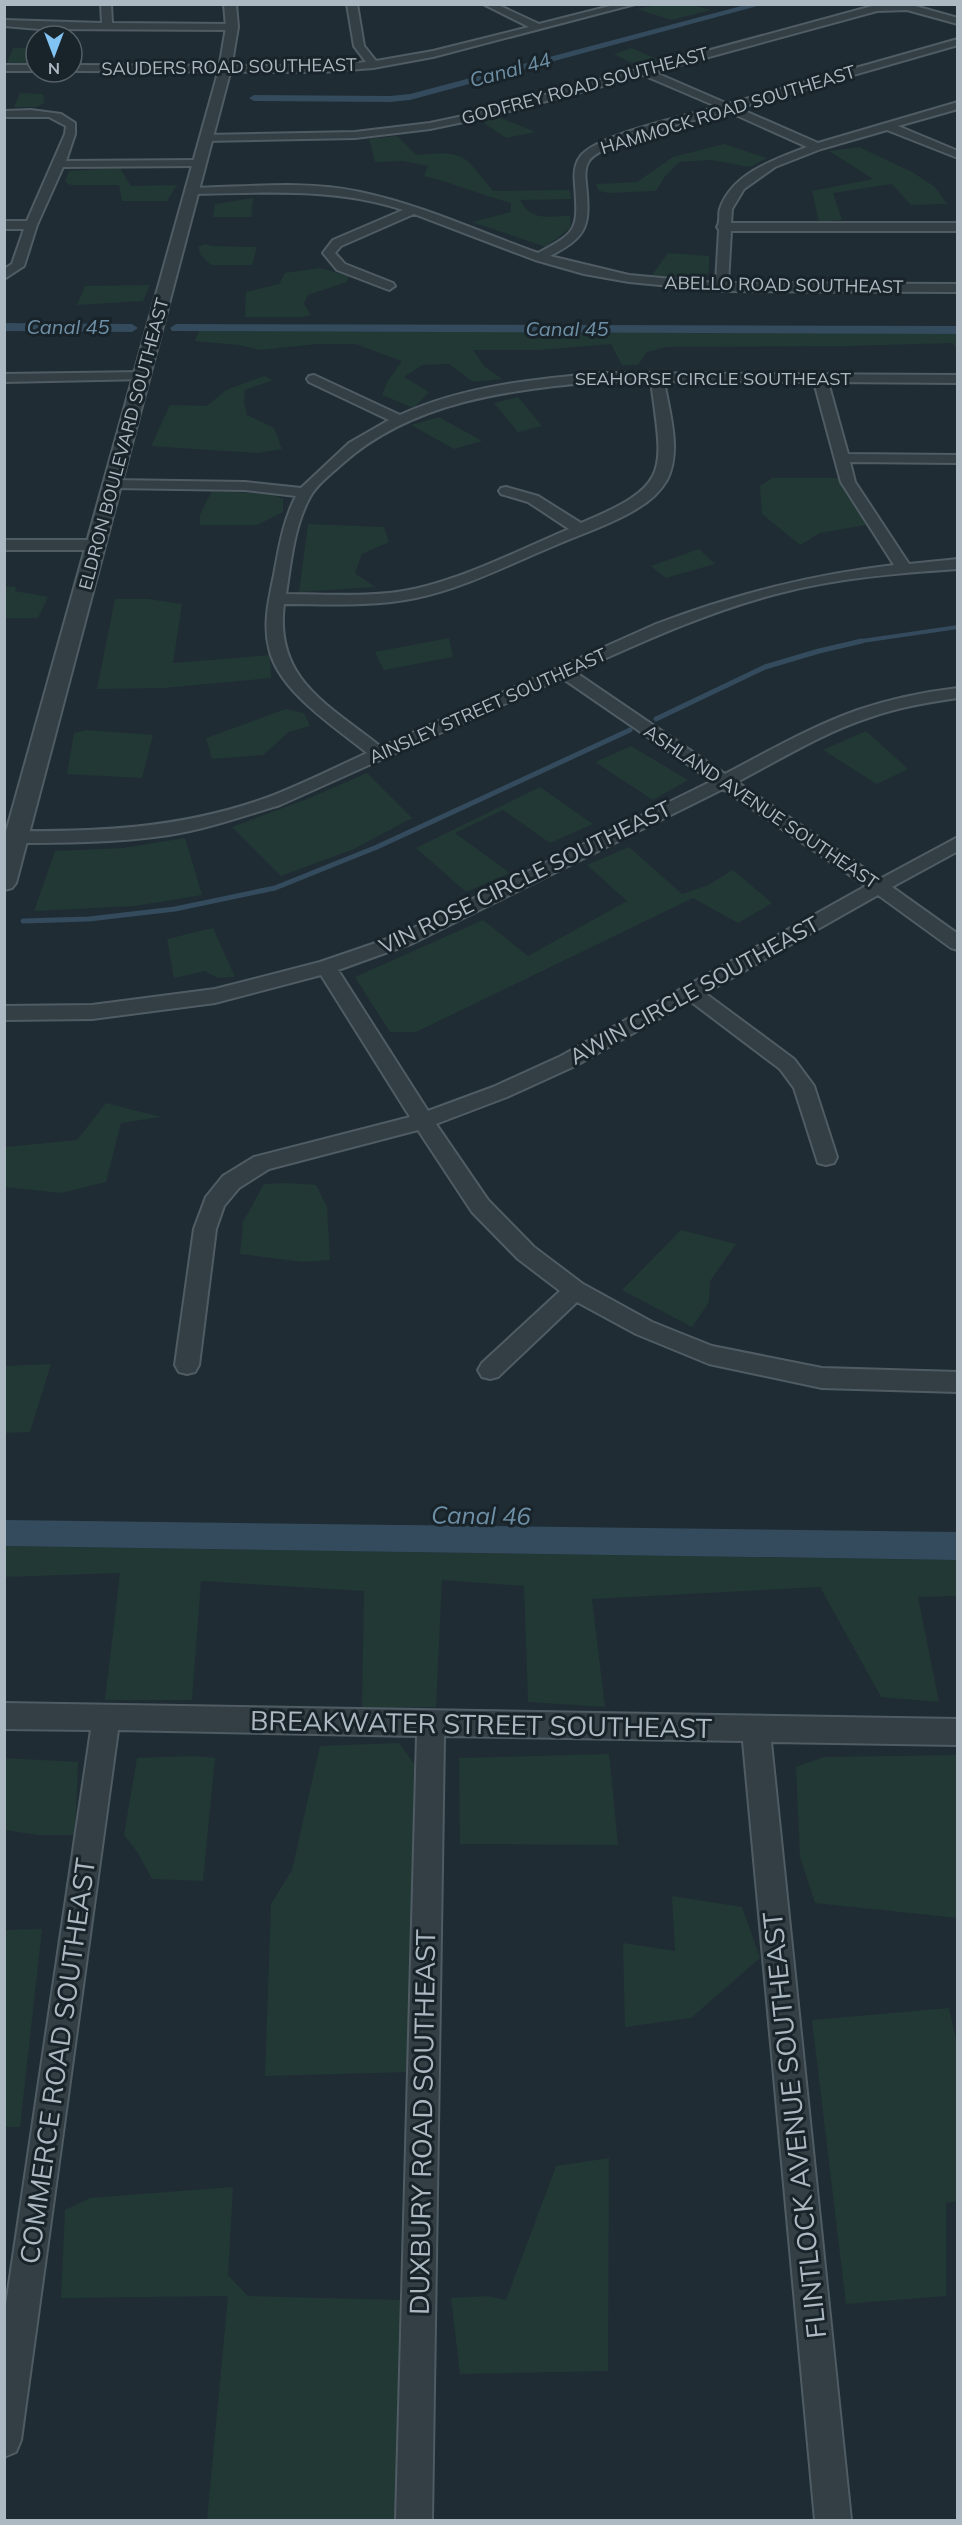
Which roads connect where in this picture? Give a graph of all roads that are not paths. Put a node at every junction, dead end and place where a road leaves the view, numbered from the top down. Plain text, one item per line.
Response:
1 (106, 4) edge
2 (230, 4) edge
3 (351, 4) edge
4 (487, 4) edge
5 (631, 4) edge
6 (957, 21) edge
7 (4, 23) edge
8 (107, 26) junction
9 (232, 27) junction
10 (539, 28) junction
11 (957, 42) edge
12 (373, 65) junction
13 (4, 68) edge
14 (24, 68) edge
15 (84, 68) edge
16 (225, 69) junction
17 (644, 71) junction
18 (957, 105) edge
19 (726, 108) junction
20 (4, 114) edge
21 (886, 126) junction
22 (205, 138) junction
23 (817, 147) junction
24 (957, 155) edge
25 (59, 164) junction
26 (198, 164) junction
27 (191, 191) junction
28 (413, 210) junction
29 (4, 225) edge
30 (31, 225) junction
31 (723, 226) junction
32 (957, 227) edge
33 (539, 257) junction
34 (4, 275) edge
35 (388, 286) dead end
36 (722, 287) junction
37 (957, 288) edge
38 (142, 376) junction
39 (4, 378) edge
40 (657, 378) junction
41 (820, 378) junction
42 (314, 379) dead end
43 (957, 379) edge
44 (400, 420) junction
45 (840, 458) junction
46 (957, 459) edge
47 (112, 484) junction
48 (506, 491) dead end
49 (305, 492) junction
50 (581, 530) junction
51 (4, 545) edge
52 (97, 545) junction
53 (957, 564) edge
54 (904, 567) junction
55 (277, 599) junction
56 (563, 671) junction
57 (957, 693) edge
58 (380, 754) junction
59 (723, 782) junction
60 (11, 837) edge
61 (957, 843) edge
62 (4, 883) edge
63 (878, 886) junction
64 (957, 944) edge
65 (326, 967) junction
66 (691, 992) junction
67 (4, 1013) edge
68 (423, 1121) junction
69 (826, 1157) dead end
70 (575, 1290) junction
71 (187, 1365) dead end
72 (490, 1370) dead end
73 (957, 1382) edge
74 (4, 1716) edge
75 (106, 1717) junction
76 (432, 1724) junction
77 (756, 1730) junction
78 (957, 1732) edge
79 (4, 2440) edge
80 (414, 2520) edge
81 (833, 2520) edge

1 - 8 street
2 - 9 street, ELDRON BOULEVARD SOUTHEAST
3 - 12 street
4 - 10 street
5 - 10 street, SAUDERS ROAD SOUTHEAST
6 - 17 street, GODFREY ROAD SOUTHEAST
7 - 8 street
8 - 9 street
9 - 16 street, ELDRON BOULEVARD SOUTHEAST
10 - 12 street, SAUDERS ROAD SOUTHEAST
11 - 19 street, HAMMOCK ROAD SOUTHEAST
12 - 16 street, SAUDERS ROAD SOUTHEAST
13 - 14 street
15 - 16 street, SAUDERS ROAD SOUTHEAST
16 - 22 street, ELDRON BOULEVARD SOUTHEAST
17 - 19 street
17 - 22 street, GODFREY ROAD SOUTHEAST
18 - 21 street
19 - 23 street
19 - 33 street, HAMMOCK ROAD SOUTHEAST
20 - 25 street
21 - 23 street
21 - 24 street
22 - 26 street, ELDRON BOULEVARD SOUTHEAST
23 - 31 street
25 - 26 street
25 - 30 street
26 - 27 street, ELDRON BOULEVARD SOUTHEAST
27 - 28 street, ABELLO ROAD SOUTHEAST
27 - 38 street, ELDRON BOULEVARD SOUTHEAST
28 - 33 street, ABELLO ROAD SOUTHEAST
28 - 35 street
29 - 30 street
30 - 34 street
31 - 32 street
31 - 36 street
33 - 36 street, ABELLO ROAD SOUTHEAST
36 - 37 street, ABELLO ROAD SOUTHEAST
38 - 39 street
38 - 47 street, ELDRON BOULEVARD SOUTHEAST
40 - 41 street, SEAHORSE CIRCLE SOUTHEAST
40 - 44 street, SEAHORSE CIRCLE SOUTHEAST
40 - 50 street
41 - 43 street, SEAHORSE CIRCLE SOUTHEAST
41 - 45 street
42 - 44 street
44 - 49 street, SEAHORSE CIRCLE SOUTHEAST
45 - 46 street
45 - 54 street
47 - 49 street
47 - 52 street, ELDRON BOULEVARD SOUTHEAST
48 - 50 street
49 - 55 street, SEAHORSE CIRCLE SOUTHEAST
50 - 55 street
51 - 52 street
52 - 60 street, ELDRON BOULEVARD SOUTHEAST
53 - 54 street, AINSLEY STREET SOUTHEAST
54 - 56 street, AINSLEY STREET SOUTHEAST
55 - 58 street, SEAHORSE CIRCLE SOUTHEAST
56 - 58 street, AINSLEY STREET SOUTHEAST
56 - 59 street, ASHLAND AVENUE SOUTHEAST
57 - 59 street, VIN ROSE CIRCLE SOUTHEAST
58 - 60 street, AINSLEY STREET SOUTHEAST
59 - 63 street, ASHLAND AVENUE SOUTHEAST
59 - 65 street, VIN ROSE CIRCLE SOUTHEAST
60 - 62 street, ELDRON BOULEVARD SOUTHEAST
61 - 63 street, AWIN CIRCLE SOUTHEAST
63 - 64 street, ASHLAND AVENUE SOUTHEAST
63 - 66 street, AWIN CIRCLE SOUTHEAST
65 - 67 street, VIN ROSE CIRCLE SOUTHEAST
65 - 68 street
66 - 68 street, AWIN CIRCLE SOUTHEAST
66 - 69 street
68 - 70 street
68 - 71 street, AWIN CIRCLE SOUTHEAST
70 - 72 street
70 - 73 street
74 - 75 street, BREAKWATER STREET SOUTHEAST
75 - 76 street, BREAKWATER STREET SOUTHEAST
75 - 79 street, COMMERCE ROAD SOUTHEAST
76 - 77 street, BREAKWATER STREET SOUTHEAST
76 - 80 street, DUXBURY ROAD SOUTHEAST
77 - 78 street, BREAKWATER STREET SOUTHEAST
77 - 81 street, FLINTLOCK AVENUE SOUTHEAST

